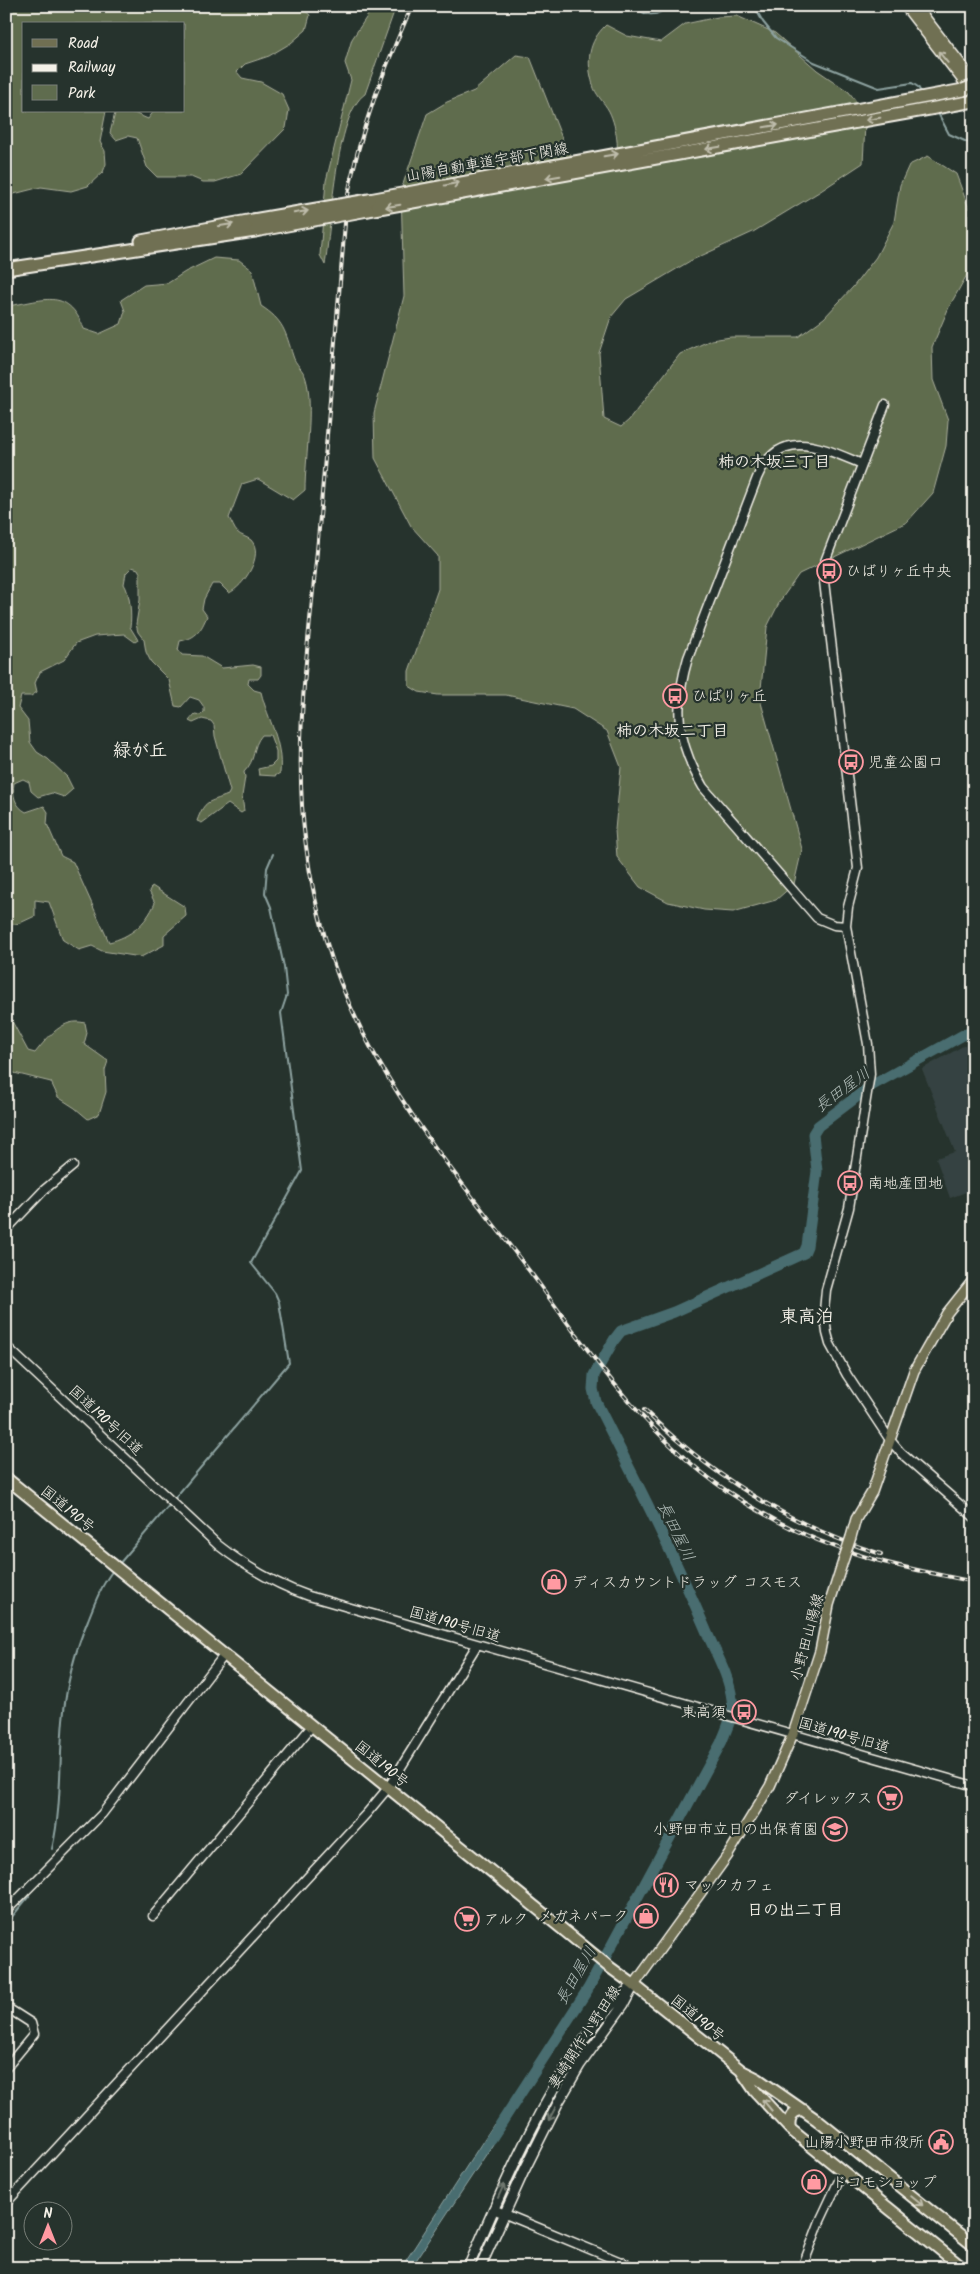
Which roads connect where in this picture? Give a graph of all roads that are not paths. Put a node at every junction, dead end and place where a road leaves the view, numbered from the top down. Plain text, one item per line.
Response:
1 (905, 6) edge
2 (916, 6) edge
3 (974, 81) edge
4 (971, 90) edge
5 (974, 101) edge
6 (920, 105) junction
7 (6, 267) edge
8 (885, 404) dead end
9 (862, 464) junction
10 (846, 926) junction
11 (73, 1166) dead end
12 (6, 1230) edge
13 (974, 1279) edge
14 (6, 1346) edge
15 (890, 1440) junction
16 (6, 1478) edge
17 (974, 1517) edge
18 (477, 1645) junction
19 (225, 1654) junction
20 (312, 1726) junction
21 (793, 1734) junction
22 (974, 1786) edge
23 (388, 1788) junction
24 (6, 1911) edge
25 (153, 1916) dead end
26 (634, 1985) junction
27 (6, 2007) edge
28 (6, 2068) edge
29 (742, 2071) junction
30 (804, 2110) junction
31 (790, 2130) junction
32 (843, 2172) junction
33 (7, 2200) edge
34 (494, 2209) junction
35 (504, 2213) junction
36 (974, 2246) edge
37 (633, 2267) edge
38 (468, 2268) edge
39 (480, 2268) edge
40 (802, 2268) edge
41 (962, 2268) edge

4 -> 1 main road
2 - 3 main road
4 - 6 highway, 山陽自動車道宇部下関線
5 - 6 highway, 山陽自動車道宇部下関線
6 - 7 highway, 山陽自動車道宇部下関線, bridge
8 - 9 street
9 - 10 street
9 - 10 street
10 - 15 street
11 - 12 street
13 - 15 main road, 小野田山陽線
14 - 18 street, 国道190号旧道
15 - 17 street
15 - 21 main road, 小野田山陽線, bridge
16 - 19 highway, 国道190号
18 - 21 street, 国道190号旧道
18 - 23 street
19 - 20 highway, 国道190号
19 - 24 street
20 - 23 highway, 国道190号
20 - 25 street
21 - 22 street, 国道190号旧道
21 - 26 main road, 小野田山陽線
23 - 26 highway, 国道190号
23 - 33 street
26 - 29 highway, 国道190号
34 -> 26 main road, 妻崎開作小野田線
26 -> 35 main road, 妻崎開作小野田線
27 - 28 street
29 - 30 highway, 国道190号
31 -> 29 highway, 国道190号
30 - 31 highway
30 -> 36 highway, 国道190号
31 - 32 highway, 国道190号
32 - 40 street
32 - 41 highway, 国道190号
34 - 35 street
34 - 38 main road, 妻崎開作小野田線
35 - 37 street
35 - 39 main road, 妻崎開作小野田線

